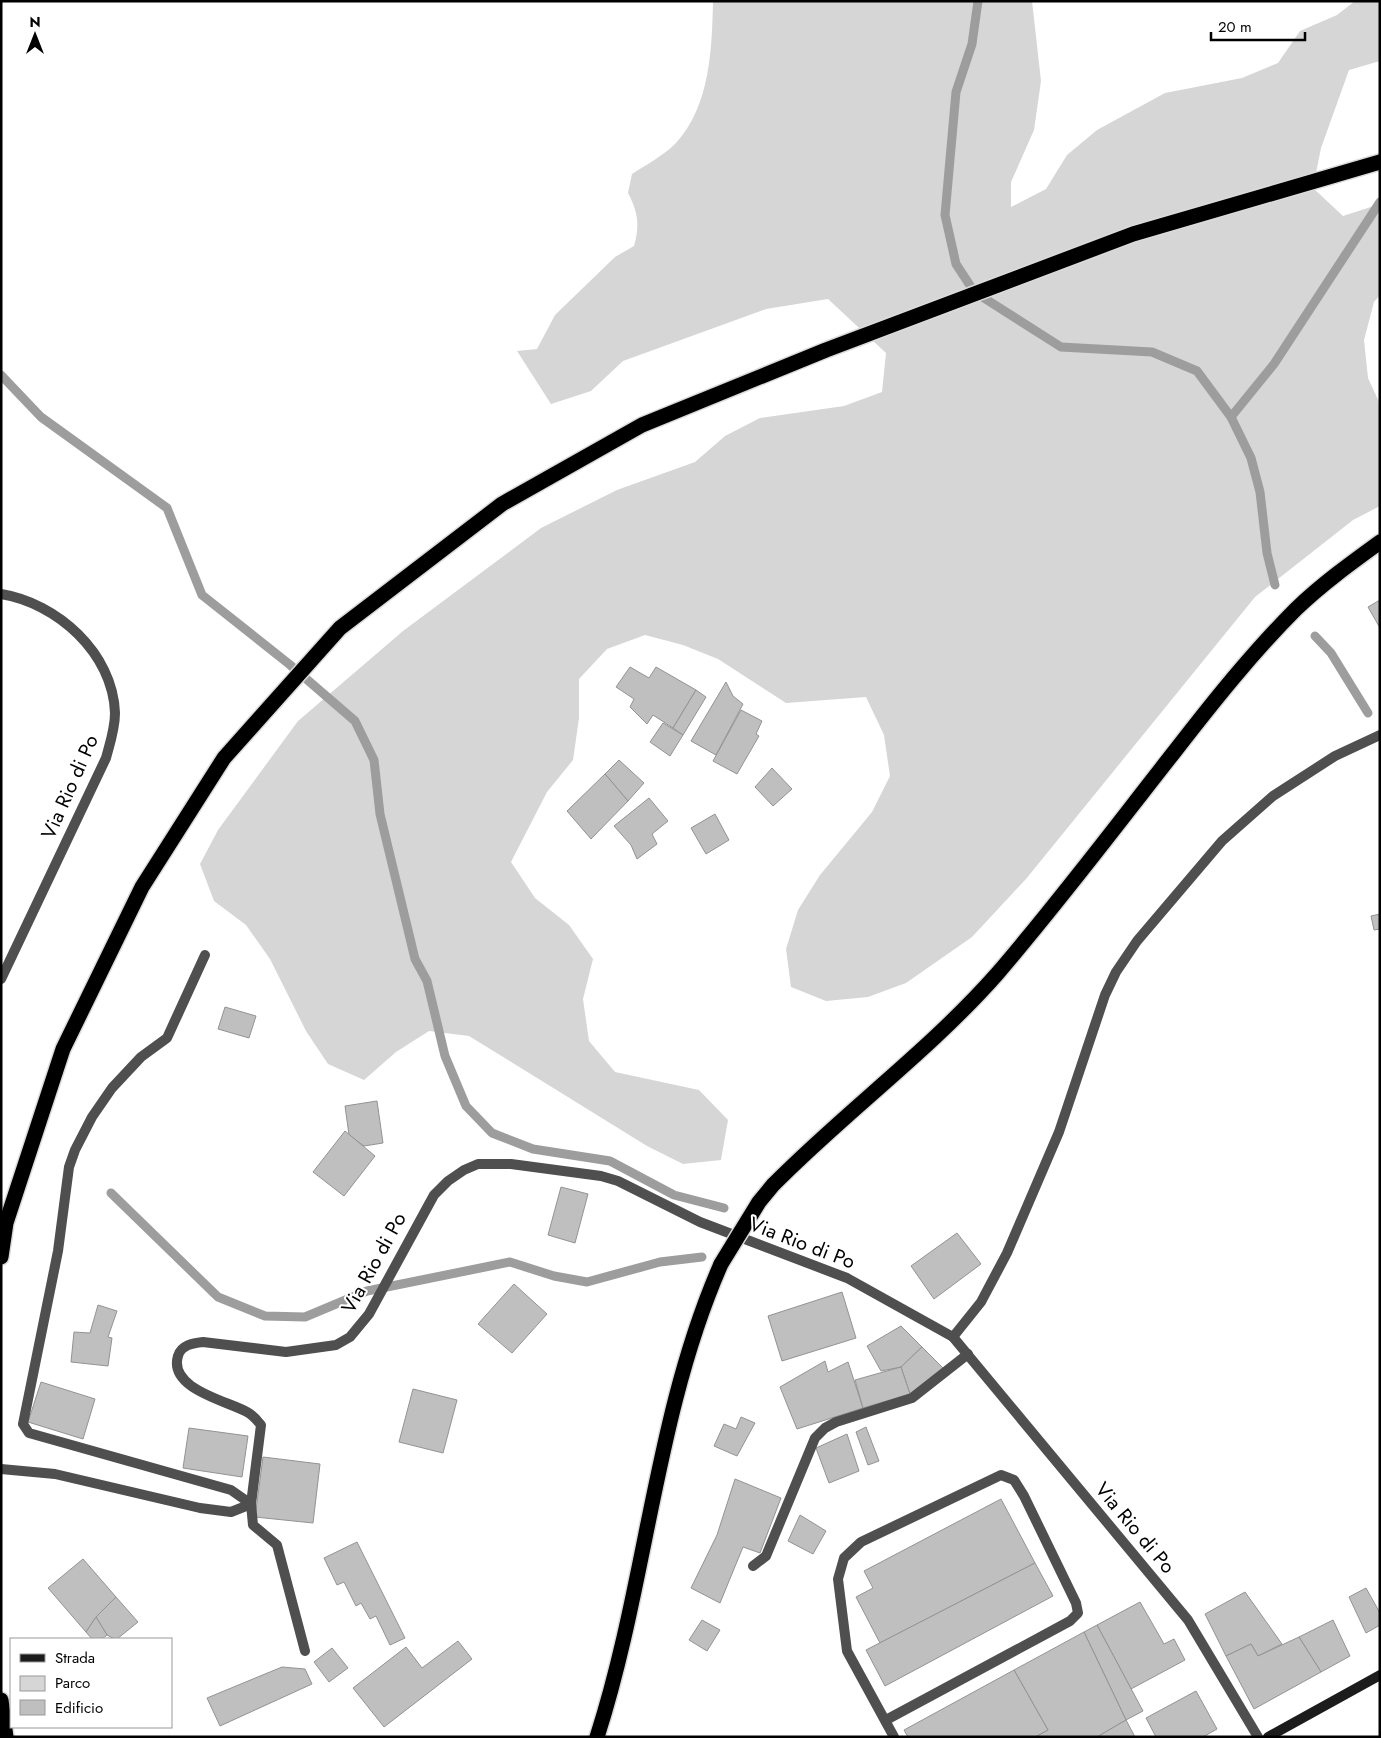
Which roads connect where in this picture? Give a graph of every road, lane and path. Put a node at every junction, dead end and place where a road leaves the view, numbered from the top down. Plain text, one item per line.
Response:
1 (1380, 162) edge
2 (1380, 542) edge
3 (1, 594) edge
4 (1380, 735) edge
5 (205, 955) dead end
6 (1, 979) edge
7 (1, 1257) edge
8 (953, 1337) junction
9 (968, 1354) junction
10 (6, 1469) edge
11 (251, 1504) junction
12 (753, 1566) dead end
13 (305, 1651) dead end
14 (1380, 1675) edge
15 (1, 1700) edge
16 (886, 1720) junction
17 (6, 1737) edge
18 (597, 1737) edge
19 (894, 1737) edge
20 (1258, 1737) edge
21 (1268, 1737) edge

1 - 7 highway
2 - 18 highway, bridge
3 - 6 street, Via Rio di Po
4 - 8 street
5 - 11 street
8 - 9 street, Via Rio di Po
8 - 11 street, Via Rio di Po
9 - 12 street
9 - 20 street, Via Rio di Po
10 - 11 street
11 - 13 street
14 - 21 main road
15 - 17 highway
16 - 16 street
16 - 19 street

